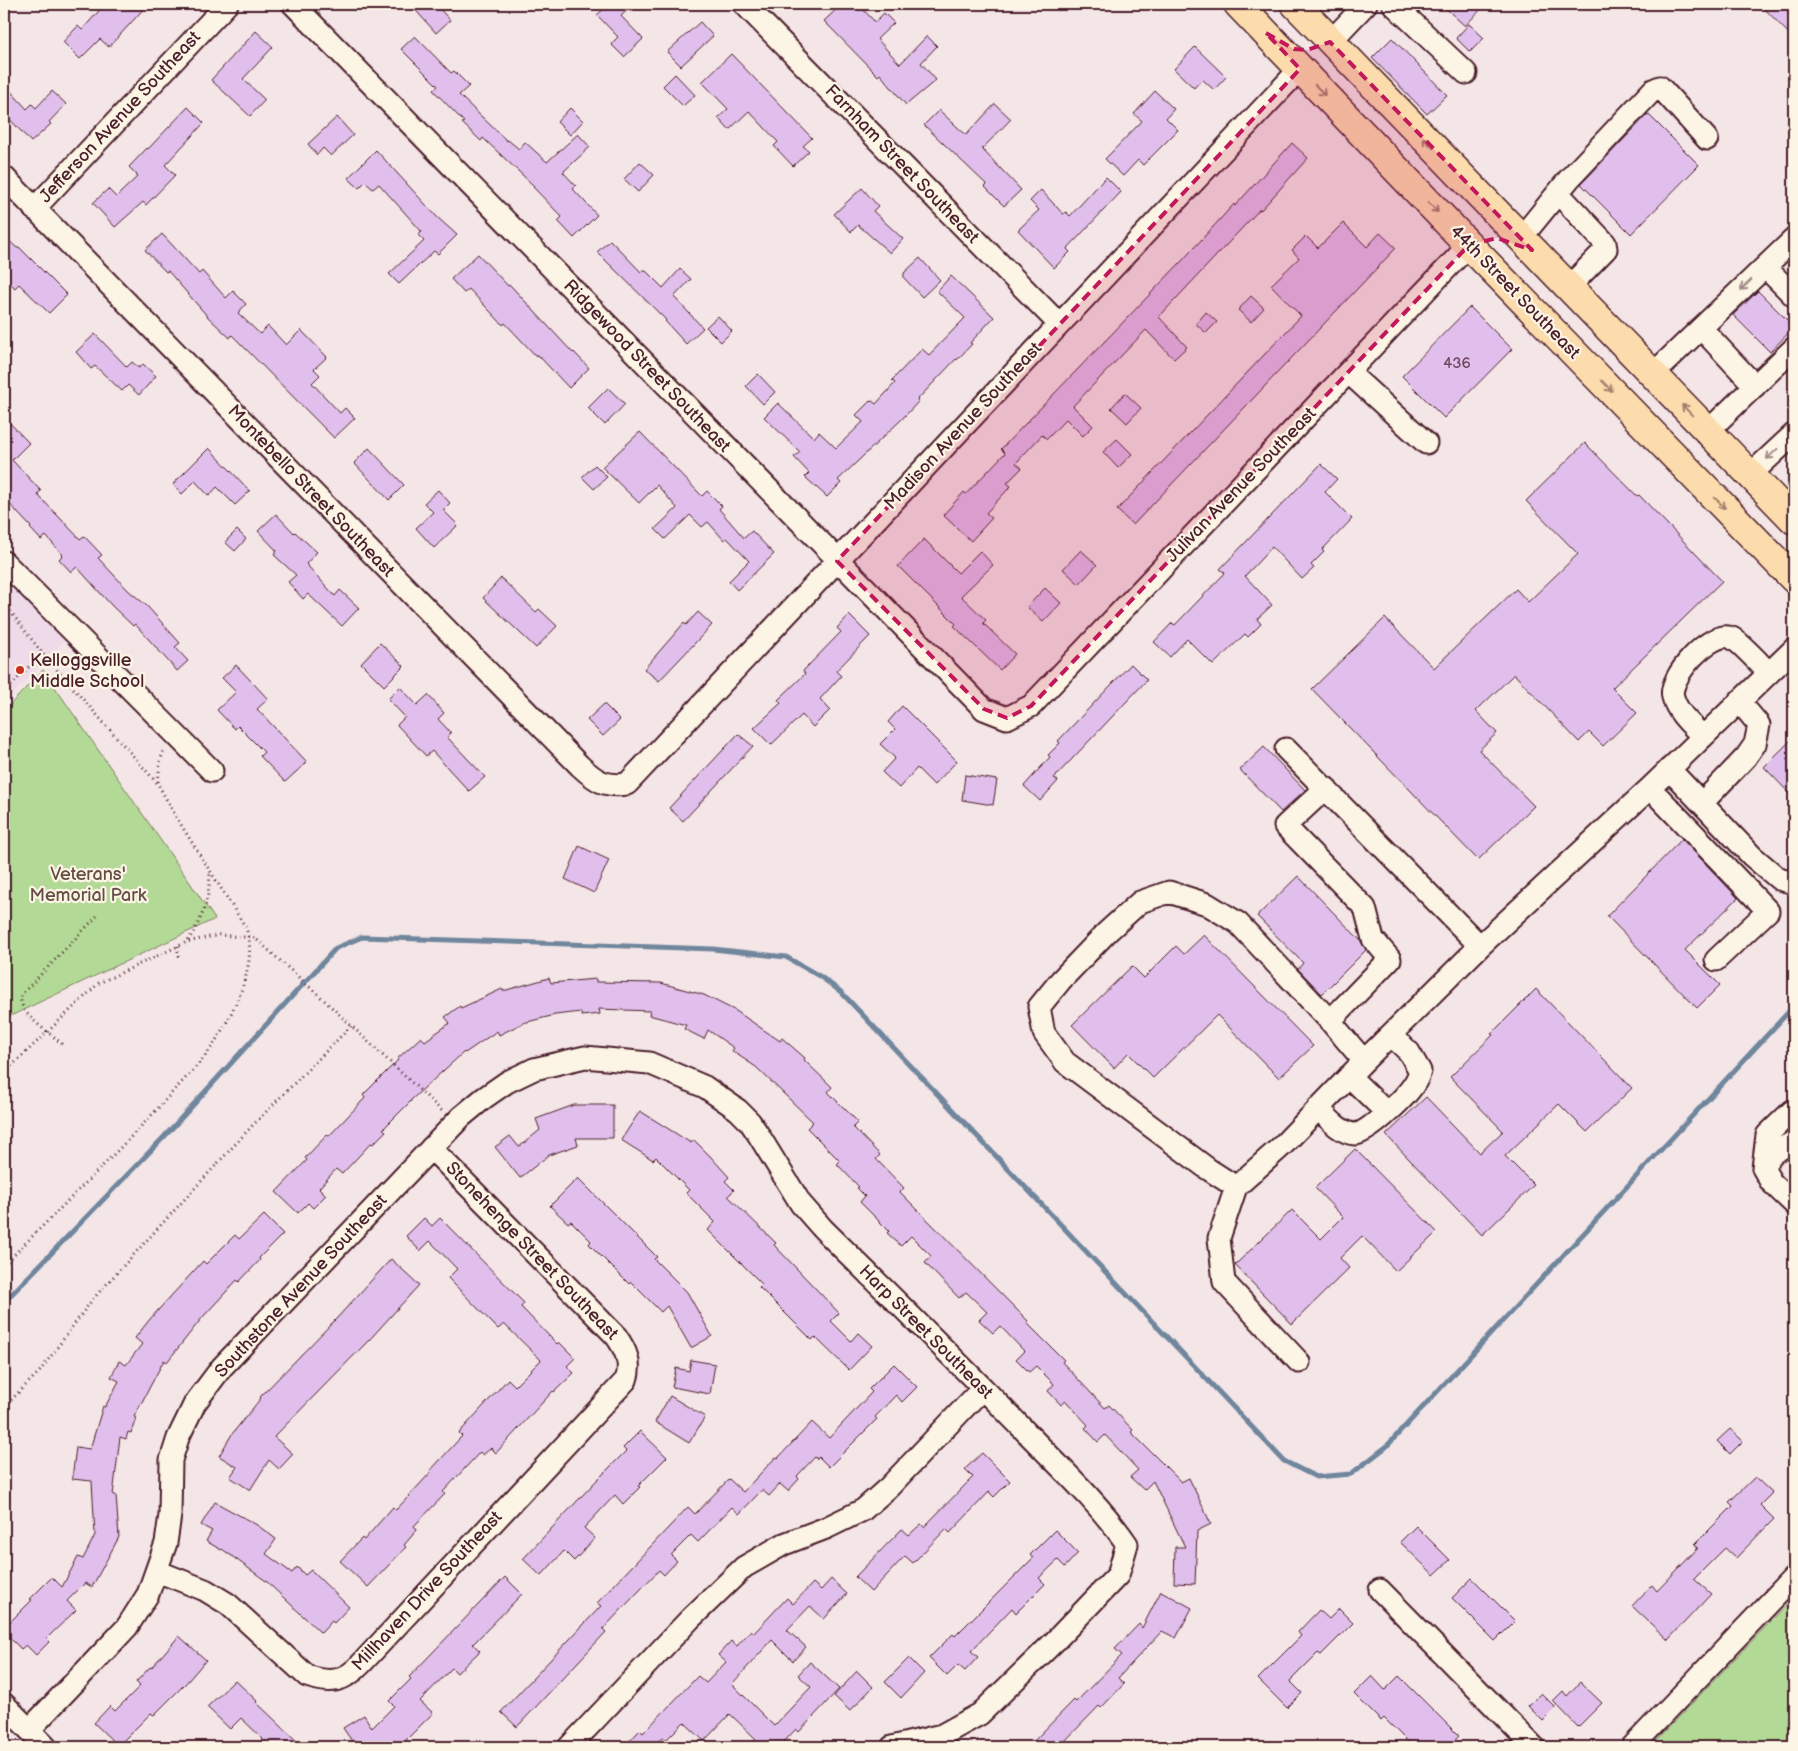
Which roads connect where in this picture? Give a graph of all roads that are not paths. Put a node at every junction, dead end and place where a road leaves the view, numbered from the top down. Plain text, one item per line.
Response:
1 (227, 4) edge
2 (293, 4) edge
3 (744, 4) edge
4 (1238, 4) edge
5 (1295, 4) edge
6 (1366, 4) edge
7 (1393, 4) edge
8 (1266, 33) junction
9 (1330, 42) junction
10 (1300, 69) junction
11 (1466, 73) dead end
12 (1707, 138) dead end
13 (4, 177) edge
14 (1558, 193) junction
15 (34, 209) junction
16 (1794, 239) edge
17 (1526, 244) junction
18 (1469, 245) junction
19 (1765, 267) junction
20 (1569, 288) junction
21 (1794, 296) edge
22 (1059, 324) junction
23 (1701, 328) junction
24 (1794, 348) edge
25 (1583, 362) junction
26 (1647, 369) junction
27 (1348, 372) junction
28 (1755, 386) junction
29 (1793, 427) edge
30 (1708, 431) junction
31 (1426, 443) dead end
32 (1750, 475) junction
33 (1791, 510) edge
34 (837, 561) junction
35 (4, 562) edge
36 (1794, 579) edge
37 (1794, 649) edge
38 (1769, 673) junction
39 (1739, 701) junction
40 (1007, 718) joint
41 (1703, 737) junction
42 (1286, 749) dead end
43 (1669, 769) junction
44 (212, 771) dead end
45 (627, 784) joint
46 (1326, 788) junction
47 (1650, 788) junction
48 (1702, 803) junction
49 (1794, 883) edge
50 (1480, 946) junction
51 (1716, 960) dead end
52 (1330, 1021) junction
53 (1391, 1035) junction
54 (1364, 1060) junction
55 (1349, 1076) junction
56 (1318, 1108) junction
57 (738, 1110) joint
58 (1792, 1111) dead end
59 (1386, 1112) junction
60 (1794, 1142) edge
61 (431, 1148) junction
62 (1763, 1168) junction
63 (1236, 1187) junction
64 (1790, 1191) edge
65 (628, 1358) joint
66 (1299, 1362) dead end
67 (983, 1388) junction
68 (158, 1570) junction
69 (1794, 1577) edge
70 (1380, 1590) dead end
71 (4, 1704) edge
72 (29, 1730) junction
73 (46, 1747) edge
74 (568, 1747) edge
75 (892, 1747) edge
76 (1534, 1747) edge
77 (1632, 1747) edge

1 - 15 street, Jefferson Avenue Southeast
2 - 34 street, Ridgewood Street Southeast
3 - 22 street, Farnham Street Southeast
4 - 8 main road, 44th Street Southeast
5 - 9 main road
6 - 9 street
7 - 11 street
8 - 9 main road
8 - 10 main road, 44th Street Southeast
17 -> 9 main road
10 -> 18 main road, 44th Street Southeast
10 - 22 street, Madison Avenue Southeast
12 - 14 street
13 - 15 street, Montebello Street Southeast
14 - 17 street
14 - 20 street
15 - 45 street, Montebello Street Southeast
16 - 19 street
17 - 18 main road
17 - 20 main road
18 - 25 main road, 44th Street Southeast
18 - 27 street, Julivan Avenue Southeast
19 - 21 street
19 -> 23 street
20 - 26 main road
22 - 34 street, Madison Avenue Southeast
23 - 26 street
23 - 28 street
24 - 28 street
25 - 26 main road
25 -> 36 main road, 44th Street Southeast
30 -> 26 main road
27 - 31 street
27 - 40 street, Julivan Avenue Southeast
28 - 30 street
29 -> 32 street
30 - 32 main road
32 - 33 main road
34 - 40 street, Ridgewood Street Southeast
34 - 45 street, Madison Avenue Southeast
35 - 44 street
37 - 38 street
38 - 39 street
38 - 41 street
39 - 41 street
39 - 48 street
41 - 43 street
42 - 46 street
43 - 47 street
43 - 48 street
46 - 50 street
46 - 52 street
47 - 50 street
47 - 51 street
48 - 49 street
50 - 53 street
52 - 54 street
52 - 63 street
53 - 54 street
53 - 59 street
54 - 55 street
55 - 56 street
55 - 59 street
56 - 59 street
56 - 63 street
57 - 61 street, Southstone Avenue Southeast
57 - 67 street, Harp Street Southeast
58 - 62 street
60 - 62 street
61 - 65 street, Stonehenge Street Southeast
61 - 68 street, Southstone Avenue Southeast
62 - 64 street
63 - 66 street
65 - 68 street, Millhaven Drive Southeast
67 - 74 street
67 - 75 street, Harp Street Southeast
68 - 72 street, Southstone Avenue Southeast
69 - 77 street
70 - 76 street
71 - 72 street
72 - 73 street

